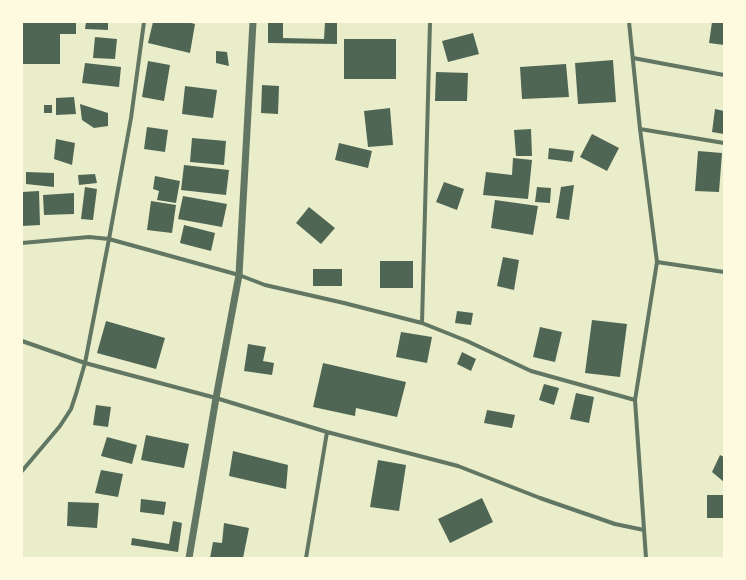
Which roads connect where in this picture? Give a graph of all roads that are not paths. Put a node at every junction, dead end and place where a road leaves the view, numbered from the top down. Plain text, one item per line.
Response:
1 (144, 22) edge
2 (252, 22) edge
3 (430, 22) edge
4 (629, 22) edge
5 (633, 58) junction
6 (724, 75) edge
7 (640, 129) junction
8 (724, 143) edge
9 (109, 239) junction
10 (22, 243) edge
11 (658, 262) junction
12 (724, 272) edge
13 (239, 275) junction
14 (422, 323) junction
15 (22, 341) edge
16 (85, 363) junction
17 (216, 398) junction
18 (635, 400) junction
19 (326, 432) junction
20 (22, 471) edge
21 (644, 530) junction
22 (189, 558) edge
23 (306, 558) edge
24 (646, 558) edge

1 - 9 street
2 - 13 street
3 - 14 street
4 - 5 street
5 - 6 street
5 - 7 street
7 - 8 street
7 - 11 street
9 - 10 street
9 - 13 street
9 - 16 street
11 - 12 street
11 - 18 street
13 - 14 street
13 - 17 street
14 - 18 street
15 - 16 street
16 - 17 street
16 - 20 street
17 - 19 street
17 - 22 street
18 - 21 street
19 - 21 street
19 - 23 street
21 - 24 street

